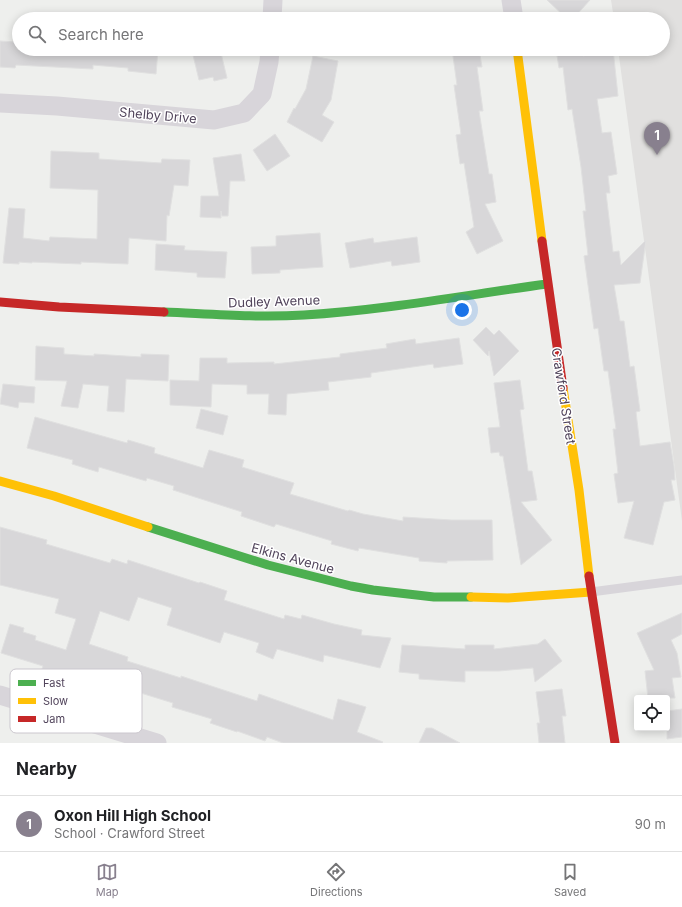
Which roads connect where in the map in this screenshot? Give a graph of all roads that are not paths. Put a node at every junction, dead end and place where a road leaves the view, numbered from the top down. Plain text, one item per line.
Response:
1 (273, 0) edge
2 (512, 0) edge
3 (272, 12) edge
4 (513, 12) edge
5 (269, 56) edge
6 (518, 56) edge
7 (0, 103) edge
8 (547, 284) junction
9 (0, 302) edge
10 (0, 481) edge
11 (682, 580) edge
12 (591, 592) junction
13 (0, 695) edge
14 (10, 698) edge
15 (124, 733) edge
16 (157, 743) edge
17 (615, 743) edge

1 - 3 street
2 - 4 street
5 - 7 street, Shelby Drive
6 - 8 street, Crawford Street
8 - 9 street, Dudley Avenue
8 - 12 street, Crawford Street
10 - 12 street, Elkins Avenue
11 - 12 lane
12 - 17 street, Crawford Street
13 - 14 street
15 - 16 street

